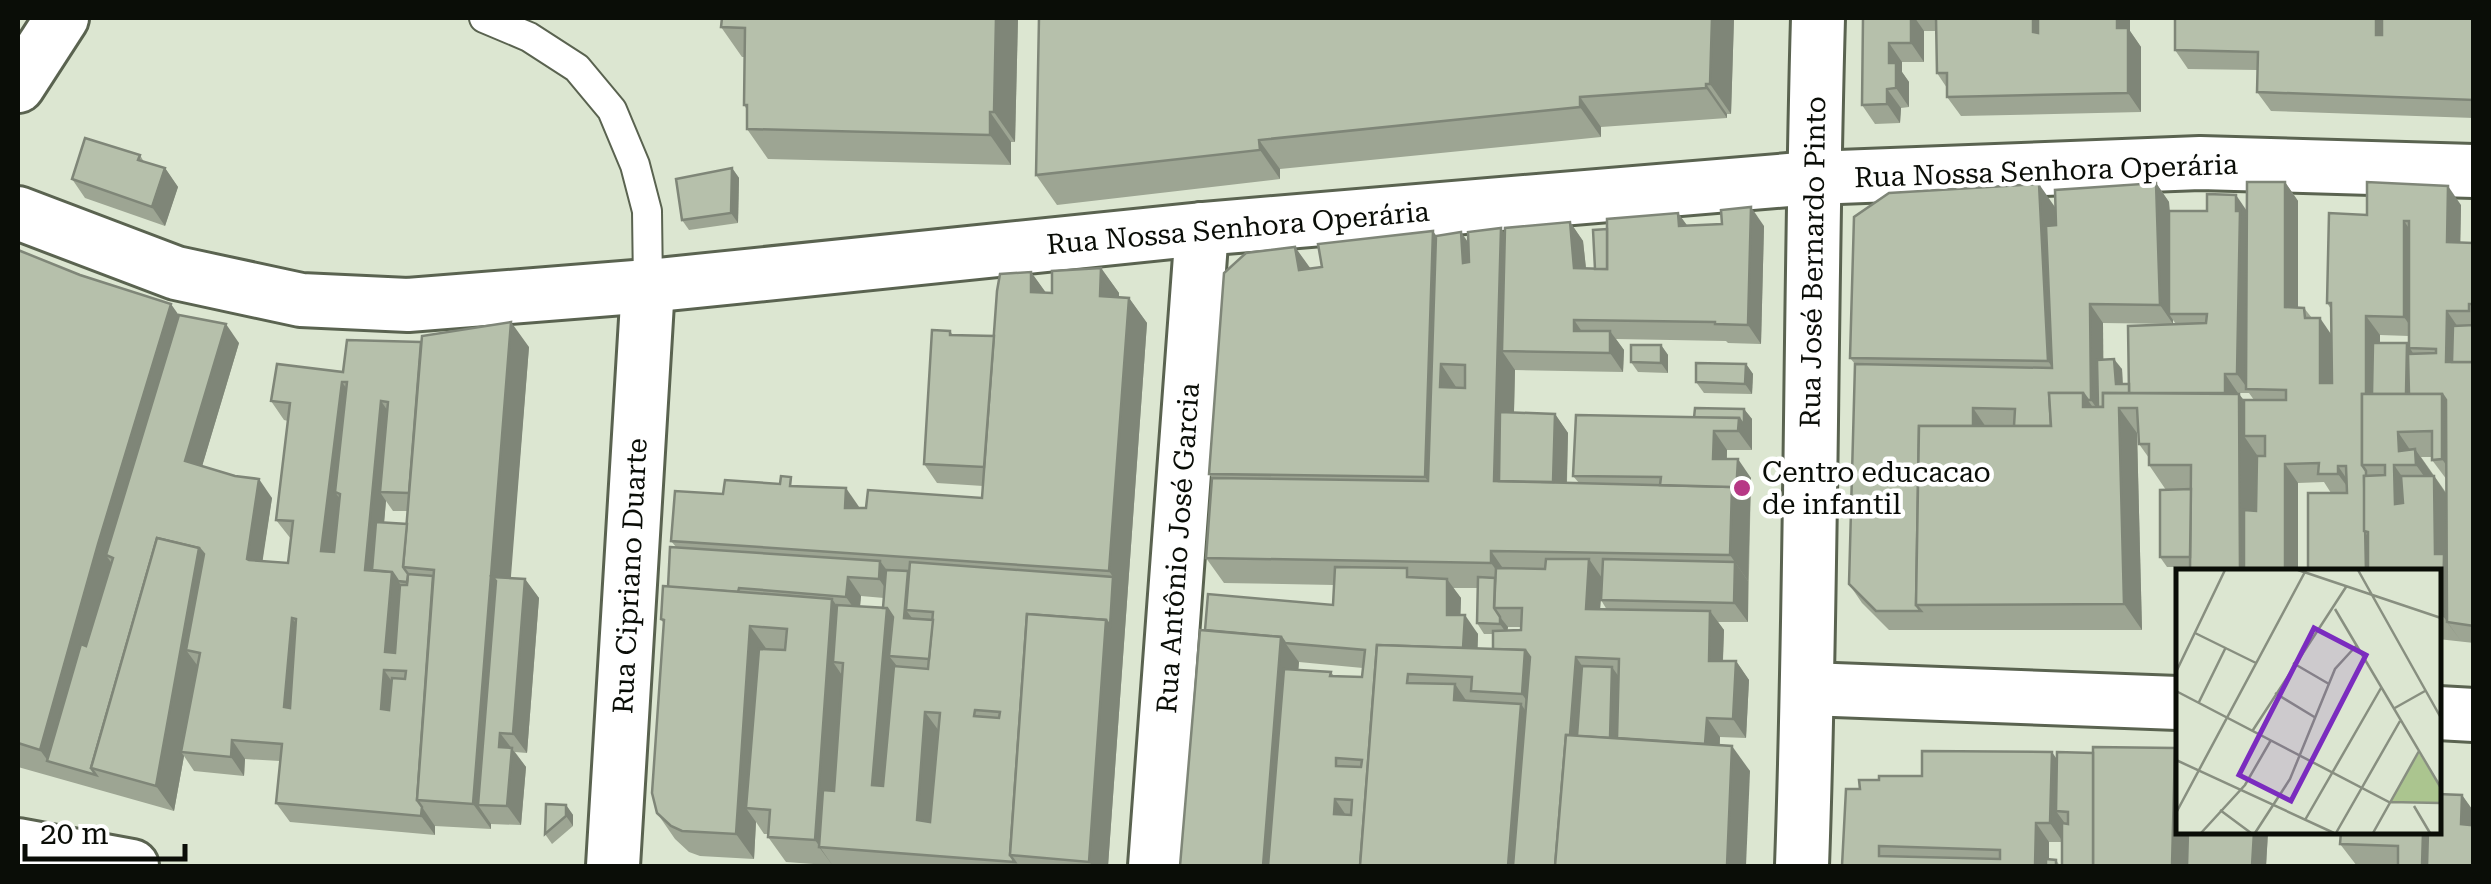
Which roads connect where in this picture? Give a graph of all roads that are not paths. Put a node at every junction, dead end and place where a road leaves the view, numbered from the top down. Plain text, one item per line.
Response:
1 (62, 18) edge
2 (484, 18) edge
3 (1818, 18) edge
4 (18, 86) edge
5 (2474, 171) edge
6 (1814, 178) junction
7 (18, 213) edge
8 (1202, 230) junction
9 (648, 286) junction
10 (1808, 690) junction
11 (2176, 703) edge
12 (2441, 713) edge
13 (2474, 715) edge
14 (18, 844) edge
15 (132, 866) edge
16 (613, 866) edge
17 (1155, 866) edge
18 (1802, 866) edge

1 - 4 street
2 - 9 lane
3 - 6 street, Rua José Bernardo Pinto
5 - 6 street, Rua Nossa Senhora Operária
6 - 8 street, Rua Nossa Senhora Operária
6 - 10 street, Rua José Bernardo Pinto
7 - 9 street, Rua Nossa Senhora Operária
8 - 9 street, Rua Nossa Senhora Operária
8 - 17 street, Rua Antônio José Garcia
9 - 16 street, Rua Cipriano Duarte
10 - 11 street
10 - 18 street, Rua José Bernardo Pinto
12 - 13 street
14 - 15 street

